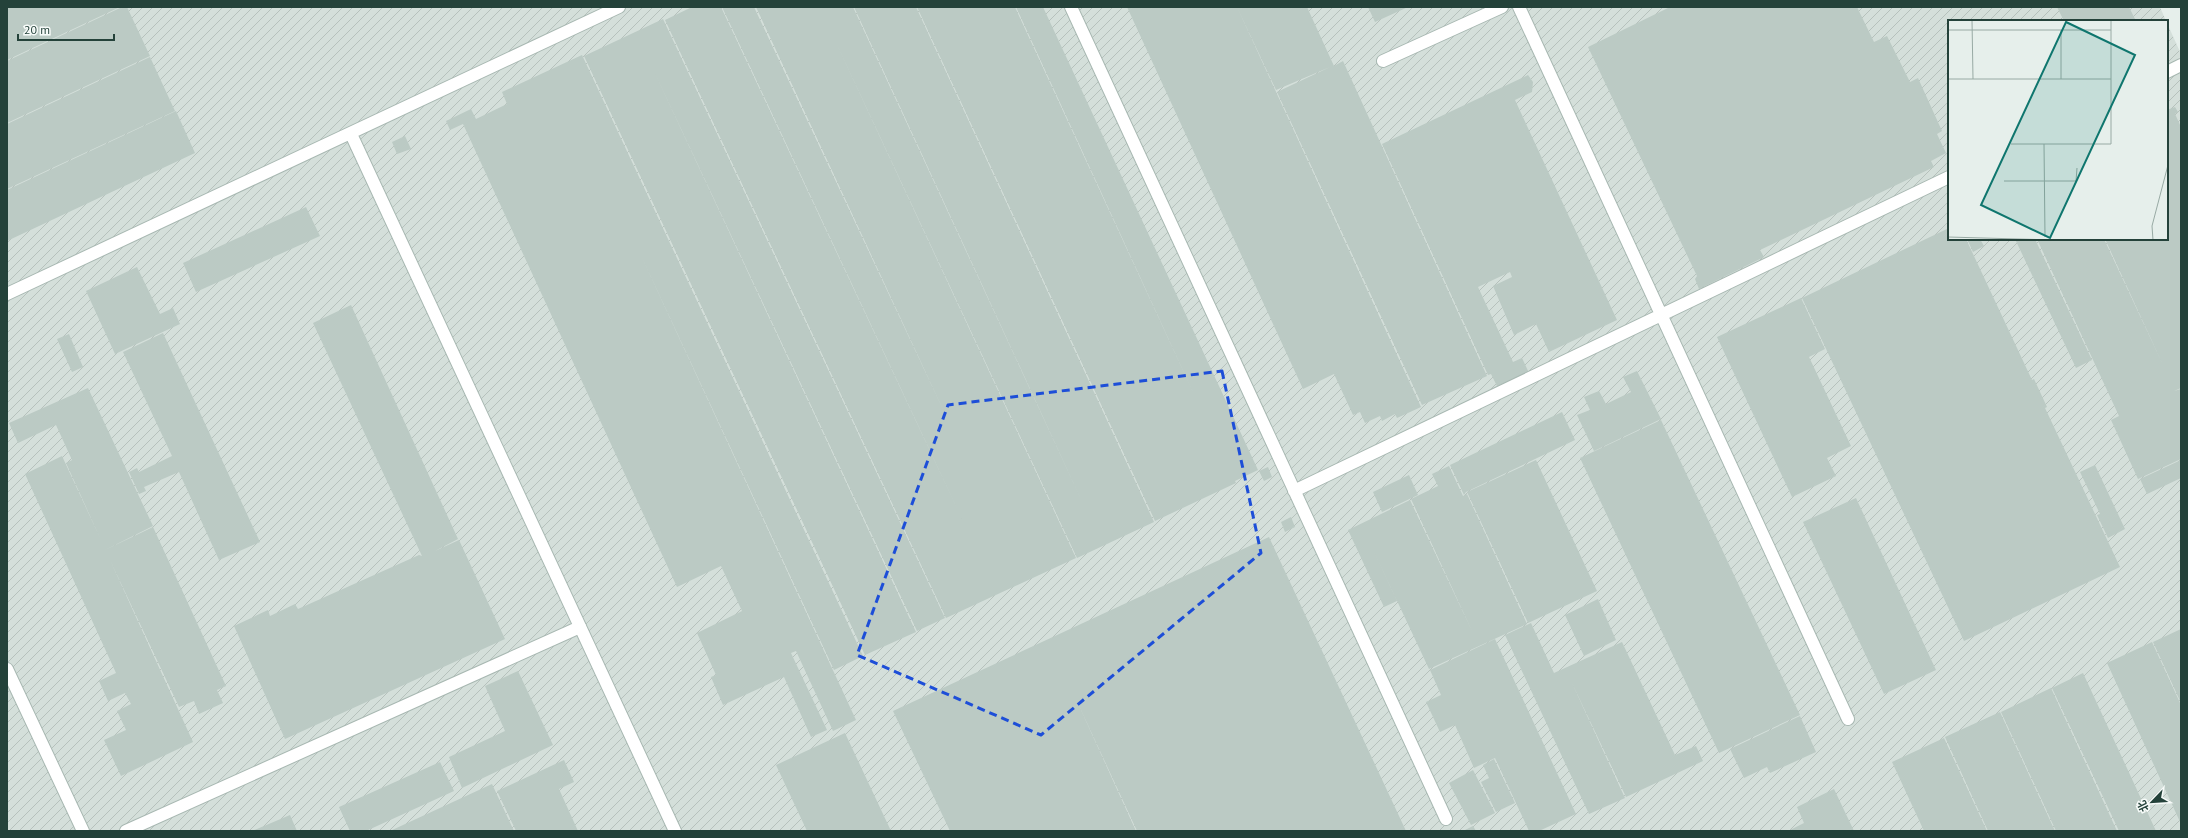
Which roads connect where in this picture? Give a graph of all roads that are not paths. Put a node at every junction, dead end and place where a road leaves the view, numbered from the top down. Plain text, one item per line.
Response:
1 (619, 7) edge
2 (1071, 7) edge
3 (1502, 7) edge
4 (1519, 7) edge
5 (1383, 61) dead end
6 (2181, 65) edge
7 (2168, 72) edge
8 (350, 134) junction
9 (1948, 177) edge
10 (7, 294) edge
11 (1661, 315) junction
12 (1294, 491) junction
13 (580, 627) junction
14 (7, 669) edge
15 (1848, 719) dead end
16 (1446, 819) dead end
17 (83, 831) edge
18 (126, 831) edge
19 (675, 831) edge

1 - 8 street
2 - 12 street
3 - 5 street
4 - 11 street
6 - 7 street
8 - 10 street
8 - 13 street
9 - 11 street
11 - 12 street
11 - 15 street
12 - 16 street
13 - 18 street
13 - 19 street
14 - 17 street

